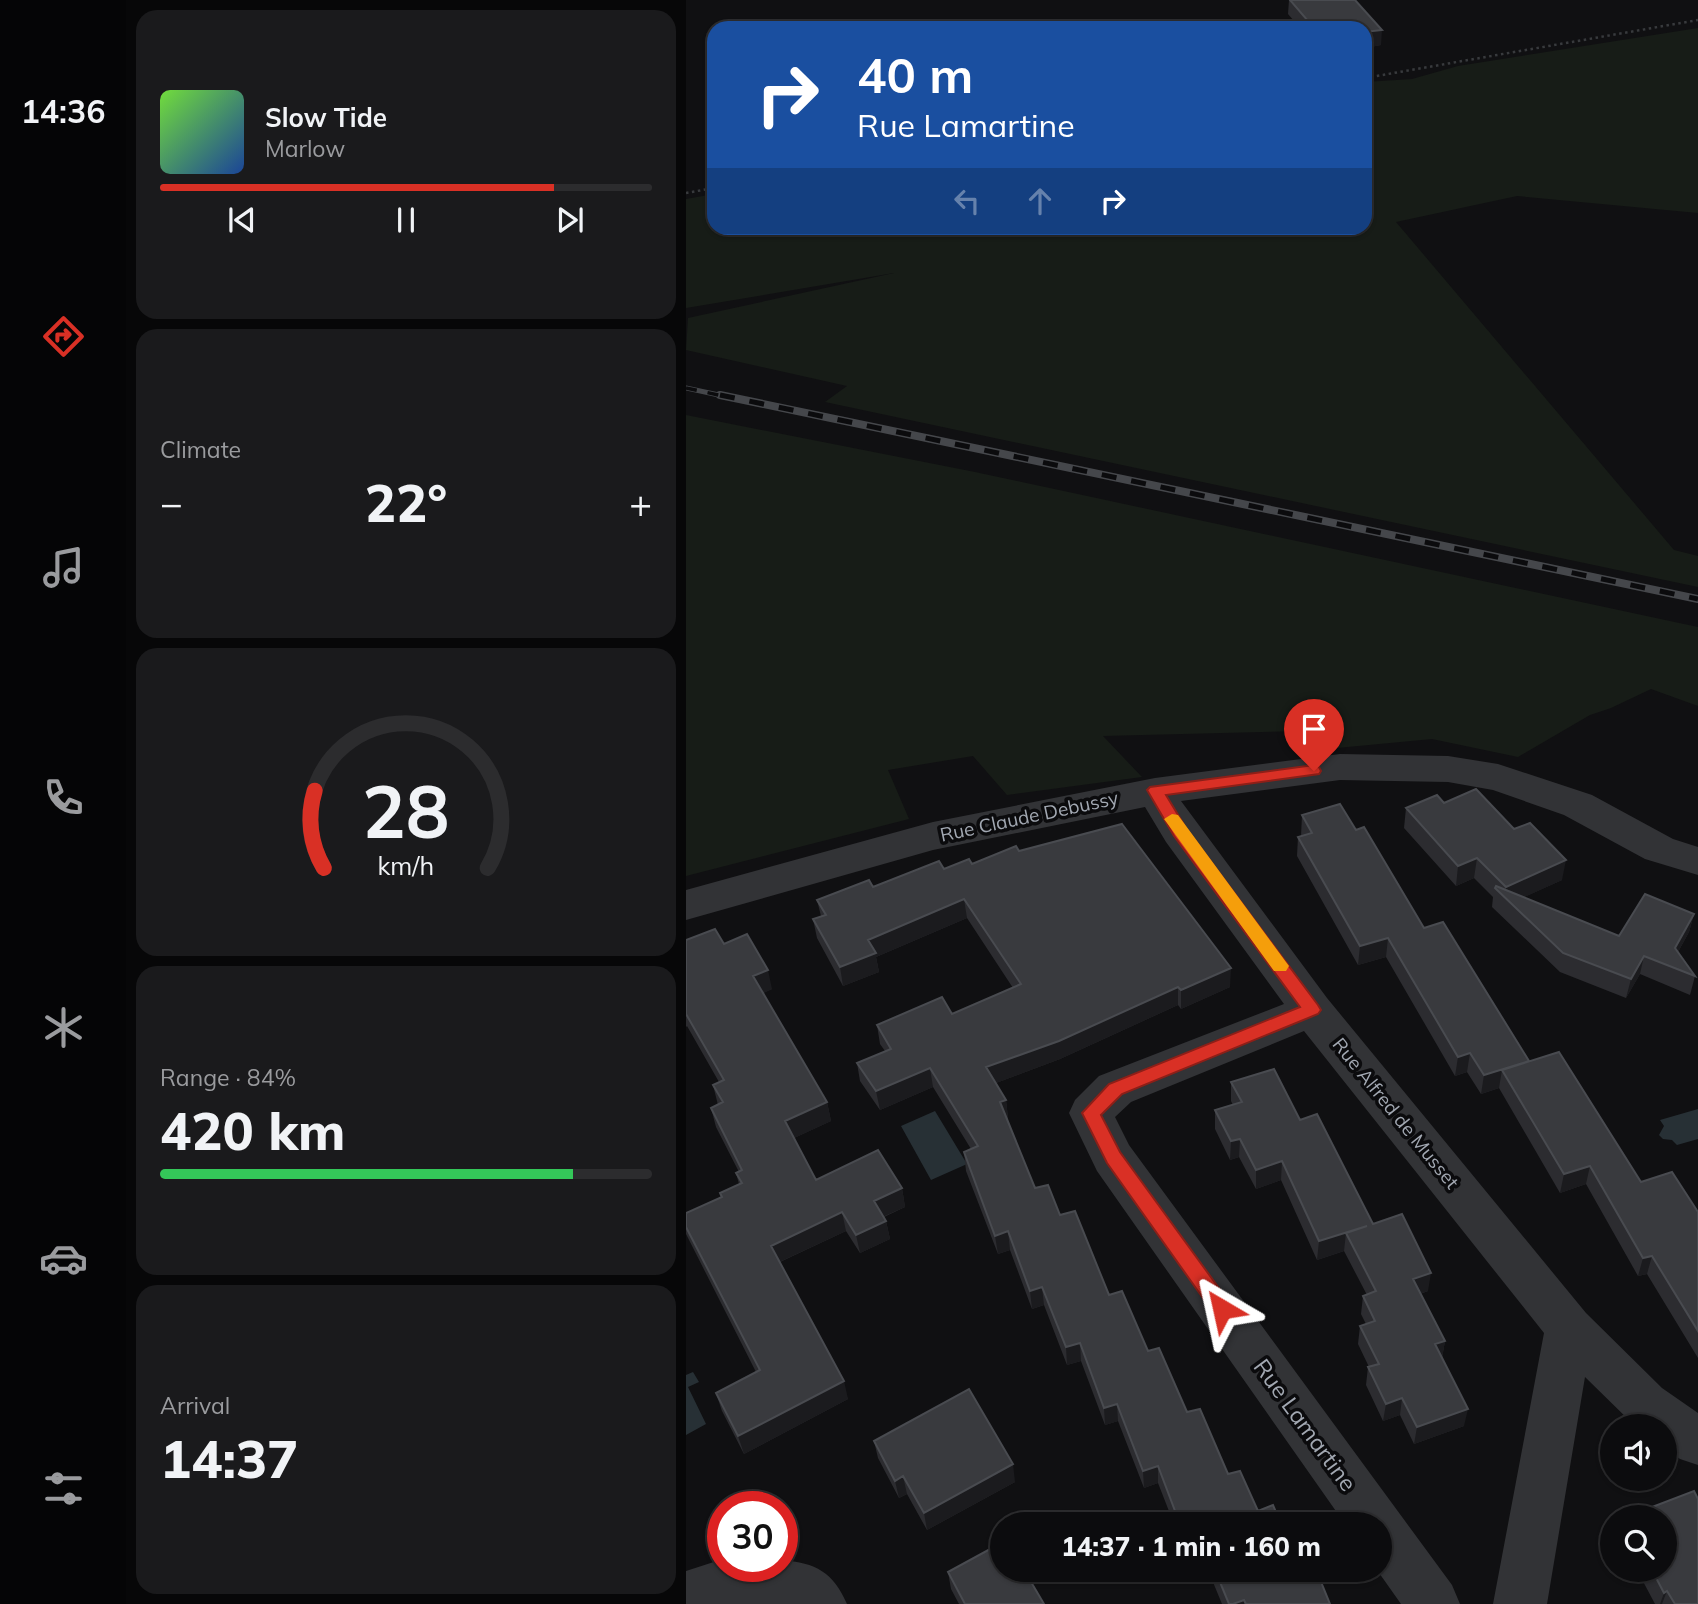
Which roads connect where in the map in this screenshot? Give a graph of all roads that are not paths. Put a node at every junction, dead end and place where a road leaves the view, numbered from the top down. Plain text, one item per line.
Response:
1 (1155, 790) junction
2 (1698, 861) edge
3 (686, 905) edge
4 (1312, 1010) junction
5 (1569, 1328) junction
6 (1698, 1442) edge
7 (1367, 1512) edge
8 (1392, 1546) edge
9 (686, 1597) edge
10 (820, 1604) edge
11 (1433, 1604) edge
12 (1520, 1604) edge

1 - 2 street, Rue Claude Debussy
1 - 3 street, Rue Claude Debussy
1 - 4 street, Rue Alfred de Musset
4 - 5 street, Rue Alfred de Musset
4 - 7 street, Rue Lamartine
5 - 6 street, Rue Alfred de Musset
5 - 12 street
8 - 11 street
9 - 10 street

